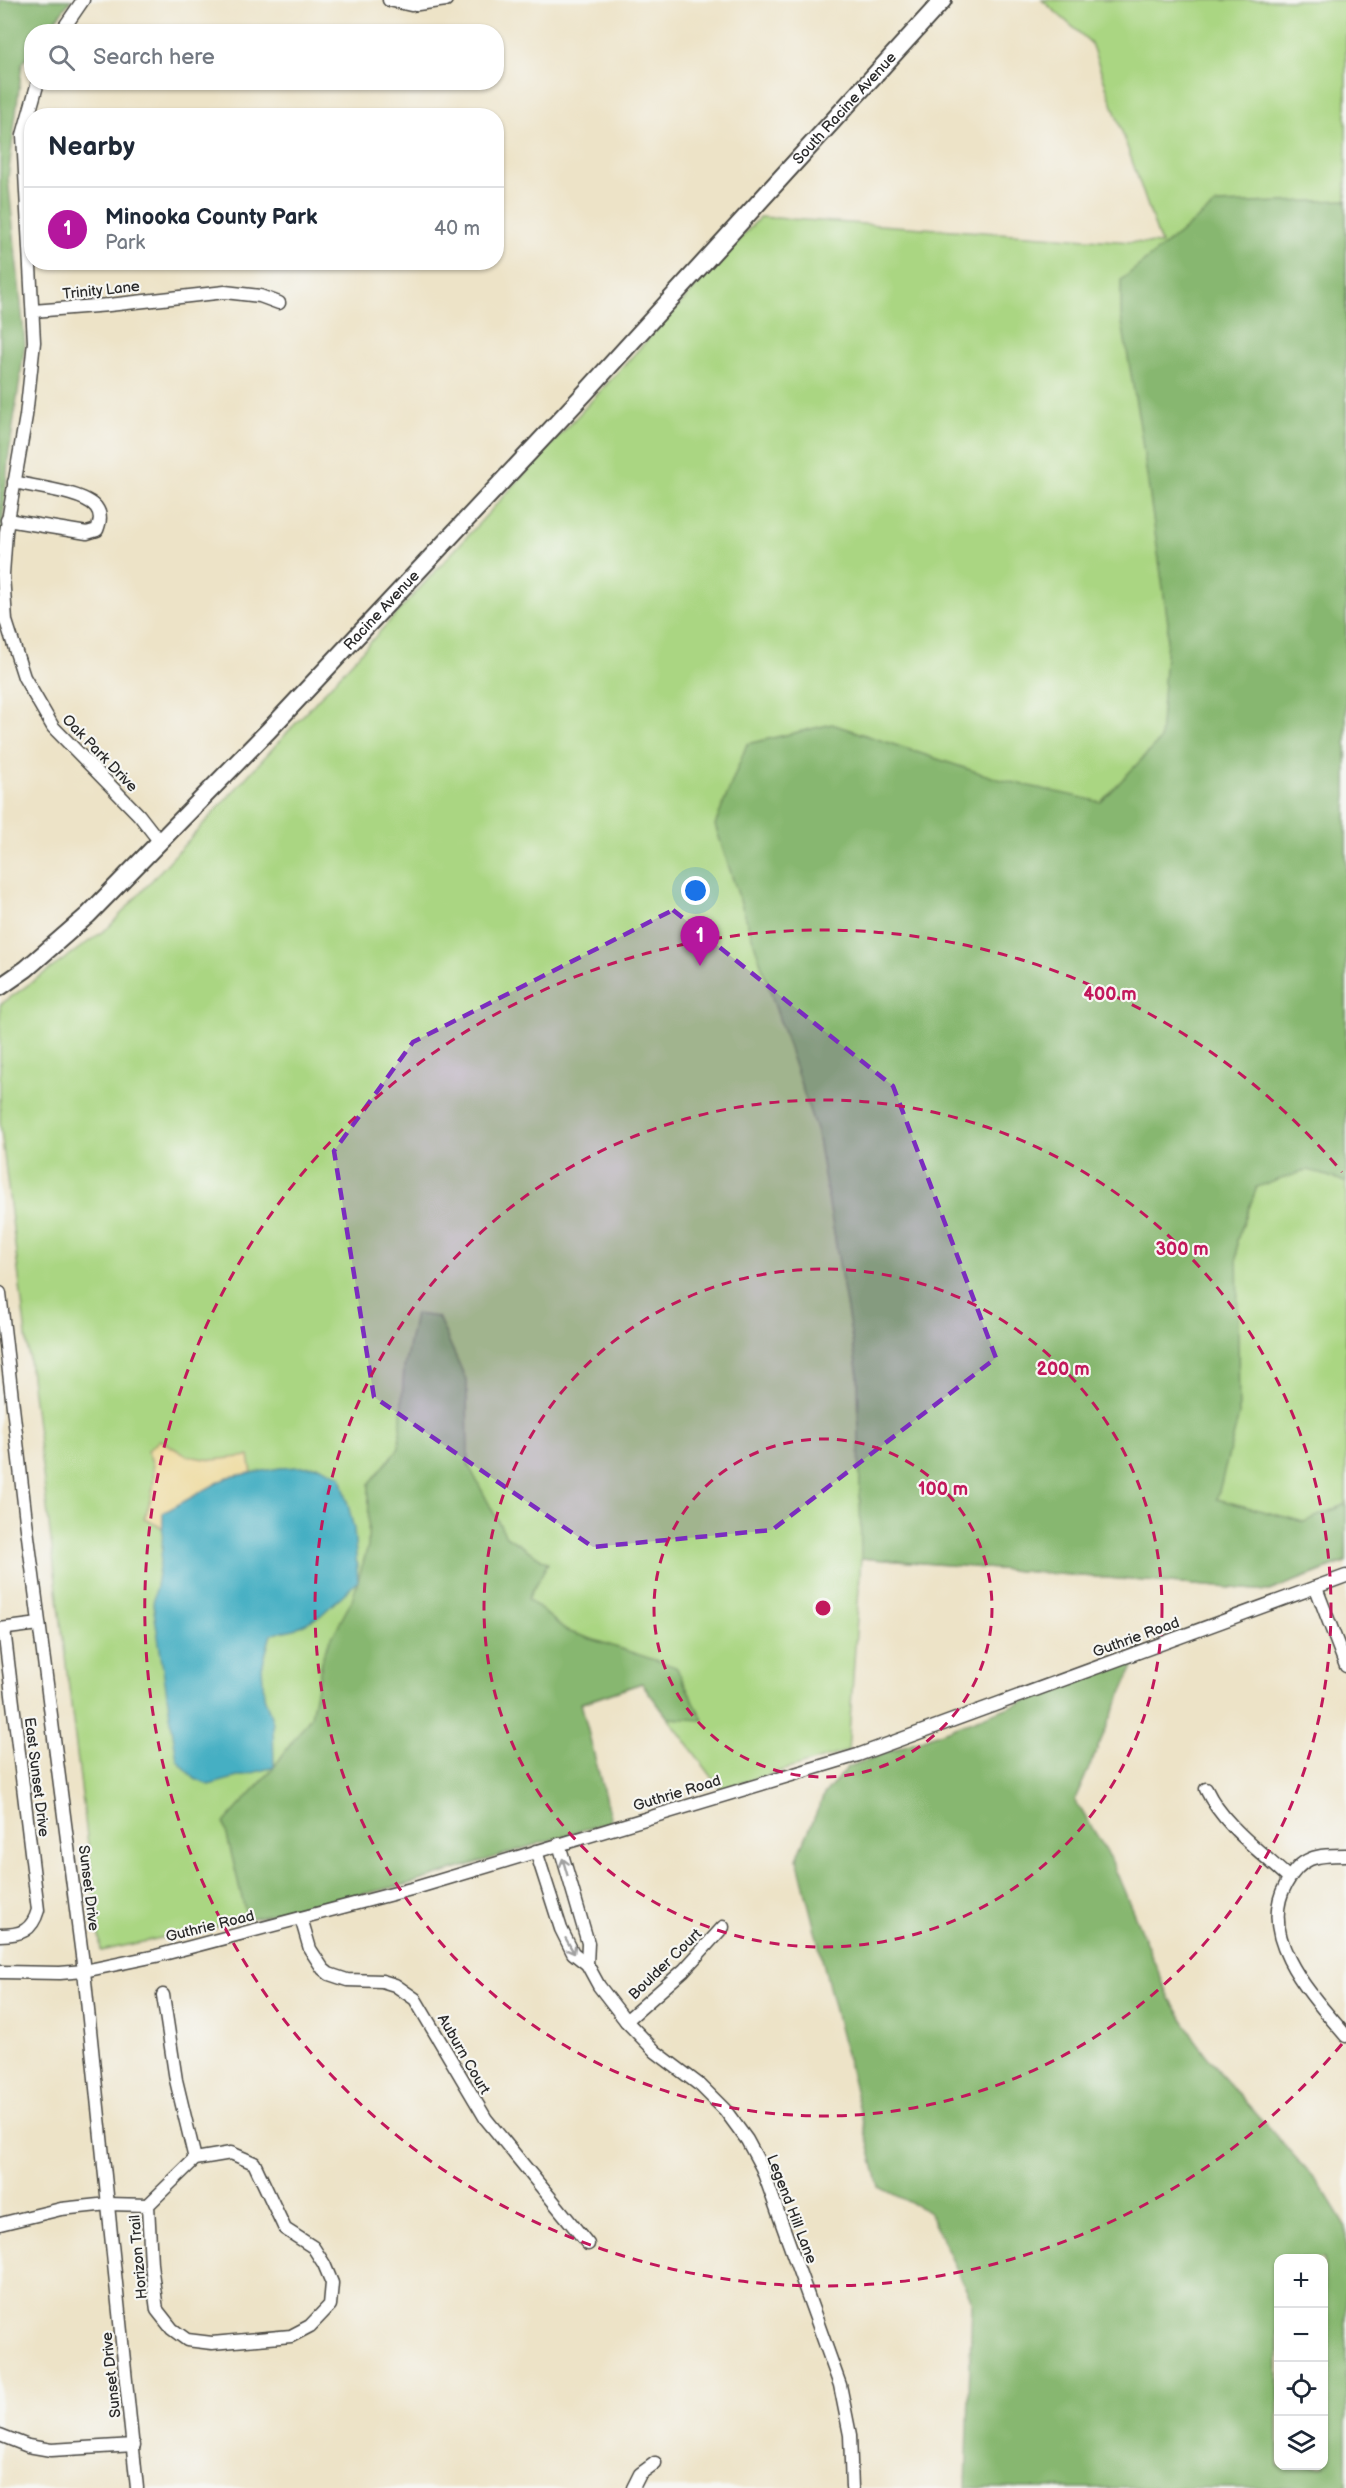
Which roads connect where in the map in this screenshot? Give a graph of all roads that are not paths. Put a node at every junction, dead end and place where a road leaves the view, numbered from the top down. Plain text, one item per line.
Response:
1 (83, 0) edge
2 (389, 0) edge
3 (446, 0) edge
4 (937, 2) edge
5 (66, 24) edge
6 (35, 90) edge
7 (29, 108) edge
8 (24, 133) edge
9 (24, 175) edge
10 (746, 216) joint
11 (30, 270) edge
12 (279, 303) dead end
13 (33, 310) junction
14 (14, 482) junction
15 (7, 520) junction
16 (160, 842) junction
17 (0, 987) edge
18 (0, 1299) edge
19 (1346, 1576) edge
20 (1316, 1588) junction
21 (39, 1624) junction
22 (2, 1629) edge
23 (1346, 1666) edge
24 (1206, 1789) dead end
25 (558, 1844) junction
26 (536, 1851) junction
27 (1346, 1855) edge
28 (1289, 1878) junction
29 (575, 1902) junction
30 (555, 1907) junction
31 (301, 1918) junction
32 (723, 1927) dead end
33 (0, 1935) edge
34 (587, 1964) junction
35 (84, 1971) junction
36 (0, 1972) edge
37 (163, 1995) dead end
38 (626, 2021) junction
39 (1346, 2036) edge
40 (195, 2159) junction
41 (108, 2204) junction
42 (148, 2205) junction
43 (0, 2224) edge
44 (588, 2244) dead end
45 (0, 2435) edge
46 (134, 2445) junction
47 (655, 2463) dead end
48 (137, 2488) edge
49 (633, 2488) edge
50 (852, 2488) edge

1 - 5 street
2 - 3 street
4 - 10 main road, South Racine Avenue
6 - 7 street, Oak Park Drive
8 - 9 street, Oak Park Drive
10 - 16 main road, Racine Avenue
11 - 13 street, Oak Park Drive
12 - 13 street, Trinity Lane
13 - 14 street, Oak Park Drive
14 - 15 street, Oak Park Drive
14 - 15 street
15 - 16 street, Oak Park Drive
16 - 17 main road, Racine Avenue
18 - 21 street, Sunset Drive
19 - 20 street, Guthrie Road
20 - 23 street
20 - 25 street, Guthrie Road
21 - 22 street
21 - 35 street, Sunset Drive
22 - 33 street, East Sunset Drive
24 - 28 street
25 - 26 street, Guthrie Road
29 -> 25 street, Legend Hill Lane
26 - 30 street, Legend Hill Lane
26 - 31 street, Guthrie Road
27 - 28 street
28 - 39 street
29 - 30 street
29 - 34 street, Legend Hill Lane
30 -> 34 street, Legend Hill Lane
31 - 35 street, Guthrie Road
31 - 44 street, Auburn Court
32 - 38 street, Boulder Court
34 - 38 street, Legend Hill Lane
35 - 36 street, Guthrie Road
35 - 41 street, Sunset Drive
37 - 40 street
38 - 50 street, Legend Hill Lane
40 - 42 street, Horizon Trail
40 - 42 street, Horizon Trail
41 - 42 street, Horizon Trail
41 - 43 street, Horizon Trail
41 - 46 street, Sunset Drive
45 - 46 street
46 - 48 street, Sunset Drive
47 - 49 street

